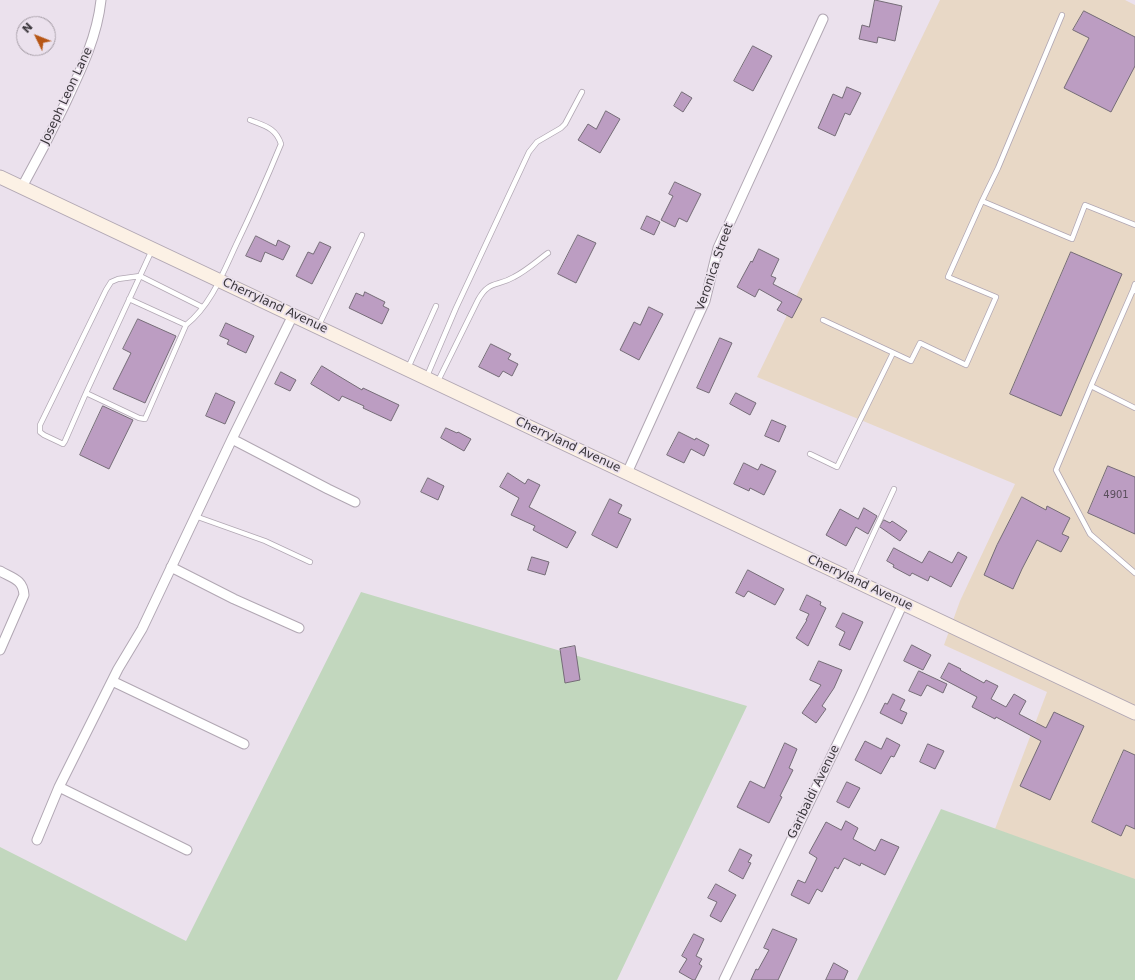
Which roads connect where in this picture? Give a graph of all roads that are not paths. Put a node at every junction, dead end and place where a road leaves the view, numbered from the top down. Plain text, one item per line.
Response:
1 (101, 0) edge
2 (1062, 15) dead end
3 (823, 19) dead end
4 (582, 92) dead end
5 (250, 120) dead end
6 (0, 177) edge
7 (22, 187) junction
8 (982, 201) junction
9 (1135, 225) edge
10 (362, 235) dead end
11 (153, 248) junction
12 (548, 253) dead end
13 (140, 276) junction
14 (220, 280) junction
15 (1135, 284) edge
16 (1134, 290) edge
17 (129, 299) junction
18 (436, 306) dead end
19 (202, 307) junction
20 (293, 315) junction
21 (824, 320) dead end
22 (186, 325) junction
23 (318, 327) junction
24 (893, 353) junction
25 (408, 369) junction
26 (432, 380) junction
27 (1091, 386) junction
28 (86, 393) junction
29 (1135, 408) edge
30 (232, 439) junction
31 (810, 454) dead end
32 (627, 473) junction
33 (894, 489) dead end
34 (355, 502) dead end
35 (195, 516) junction
36 (310, 562) dead end
37 (170, 568) junction
38 (0, 572) edge
39 (1135, 574) edge
40 (852, 579) junction
41 (903, 603) junction
42 (299, 628) dead end
43 (0, 650) edge
44 (112, 681) junction
45 (1135, 713) edge
46 (244, 744) dead end
47 (59, 787) junction
48 (37, 840) dead end
49 (187, 850) dead end
50 (724, 980) edge

1 - 7 street, Joseph Leon Lane
2 - 8 lane
3 - 32 street, Veronica Street
4 - 26 lane
5 - 14 lane
6 - 7 street, Cherryland Avenue
7 - 11 street, Cherryland Avenue
8 - 9 lane
8 - 24 lane
10 - 23 lane
11 - 13 lane
11 - 14 street, Cherryland Avenue
12 - 26 lane
13 - 17 lane
13 - 19 lane
13 - 28 lane
14 - 19 lane
14 - 20 street, Cherryland Avenue
15 - 16 lane
16 - 27 lane
17 - 22 lane
17 - 28 lane
18 - 25 lane
19 - 22 lane
20 - 23 street, Cherryland Avenue
20 - 30 street
21 - 24 lane
22 - 28 lane
23 - 25 street, Cherryland Avenue
24 - 31 lane
25 - 26 street, Cherryland Avenue
26 - 32 street, Cherryland Avenue
27 - 29 lane
27 - 39 lane
30 - 34 street
30 - 35 street
32 - 40 street, Cherryland Avenue
33 - 40 lane
35 - 36 lane
35 - 37 street
37 - 42 street
37 - 44 street
38 - 43 street
40 - 41 street, Cherryland Avenue
41 - 45 street, Cherryland Avenue
41 - 50 street, Garibaldi Avenue
44 - 46 street
44 - 47 street
47 - 48 street
47 - 49 street

